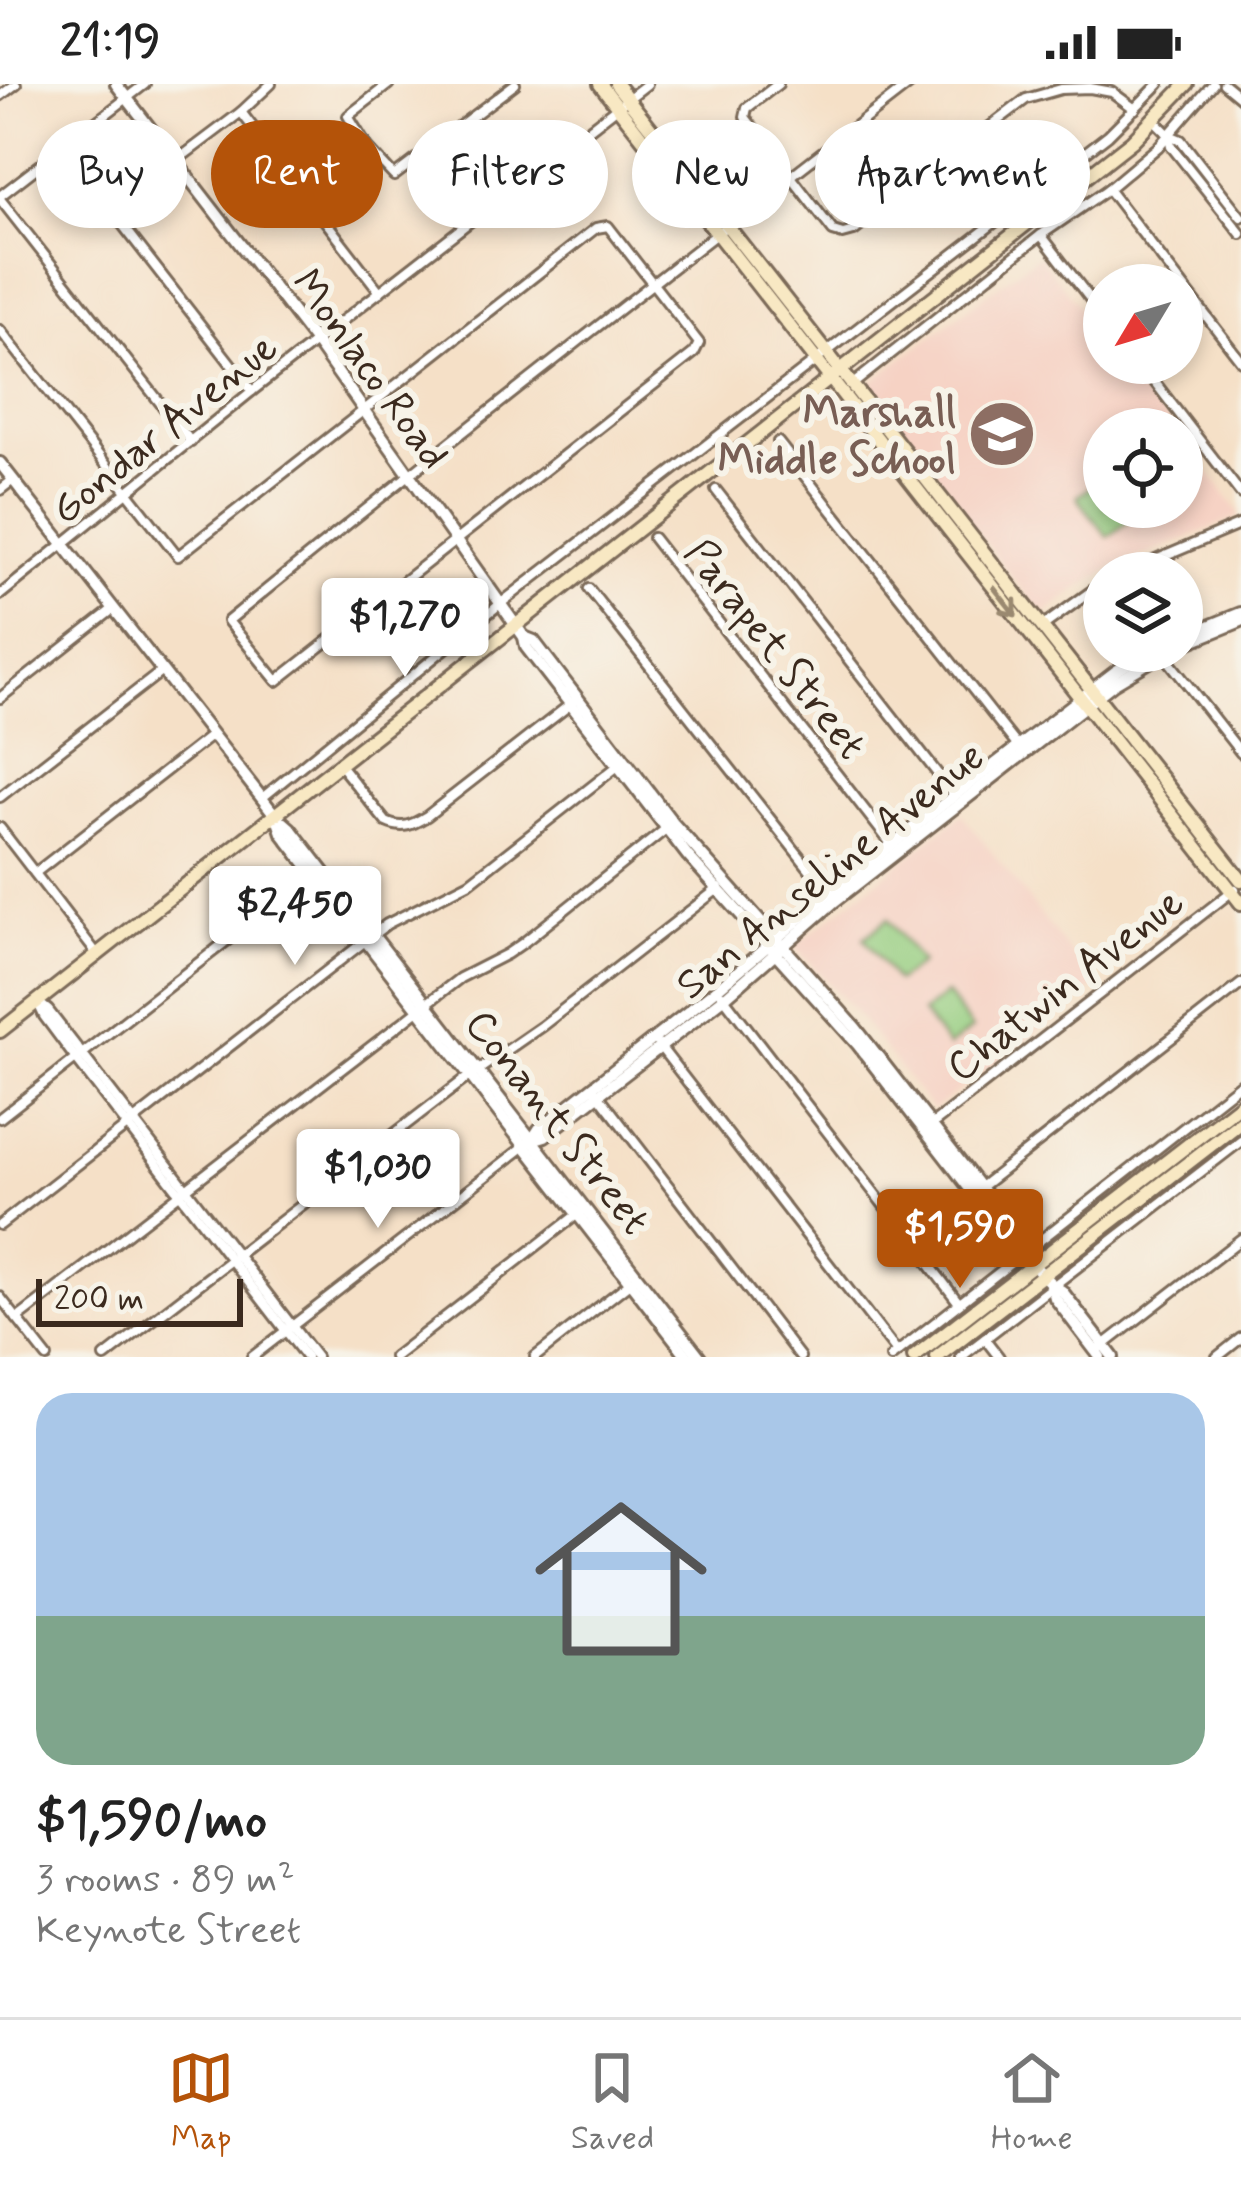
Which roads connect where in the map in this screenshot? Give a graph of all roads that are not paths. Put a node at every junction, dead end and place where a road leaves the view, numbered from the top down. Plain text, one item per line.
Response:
1 (16, 84) edge
2 (116, 84) edge
3 (145, 84) edge
4 (271, 84) edge
5 (388, 84) edge
6 (515, 84) edge
7 (600, 84) edge
8 (616, 84) edge
9 (647, 84) edge
10 (778, 84) edge
11 (910, 84) edge
12 (1159, 84) edge
13 (1186, 84) edge
14 (1213, 84) edge
15 (1224, 84) edge
16 (0, 96) edge
17 (127, 98) junction
18 (1241, 98) edge
19 (623, 103) junction
20 (1135, 110) junction
21 (241, 112) junction
22 (98, 120) edge
23 (144, 120) edge
24 (747, 120) edge
25 (1154, 120) junction
26 (1169, 136) junction
27 (187, 153) edge
28 (36, 168) edge
29 (187, 175) edge
30 (791, 176) joint
31 (1108, 189) junction
32 (0, 197) edge
33 (1241, 217) edge
34 (125, 228) edge
35 (727, 228) edge
36 (723, 231) junction
37 (1241, 234) edge
38 (1041, 236) junction
39 (654, 283) junction
40 (1083, 290) edge
41 (380, 292) junction
42 (0, 330) edge
43 (315, 341) junction
44 (821, 356) junction
45 (1241, 361) edge
46 (835, 374) junction
47 (853, 384) junction
48 (1156, 384) edge
49 (252, 391) junction
50 (363, 408) junction
51 (191, 442) junction
52 (778, 442) dead end
53 (0, 463) edge
54 (409, 474) junction
55 (13, 480) junction
56 (0, 490) edge
57 (716, 490) dead end
58 (126, 493) junction
59 (1241, 494) edge
60 (1241, 524) edge
61 (653, 538) dead end
62 (455, 539) junction
63 (66, 544) junction
64 (1175, 552) edge
65 (590, 589) dead end
66 (0, 595) edge
67 (1083, 597) edge
68 (500, 604) junction
69 (115, 608) junction
70 (1240, 619) edge
71 (514, 625) junction
72 (1043, 626) junction
73 (1203, 633) edge
74 (163, 670) junction
75 (1122, 672) edge
76 (1129, 672) edge
77 (1179, 672) edge
78 (0, 698) edge
79 (1088, 698) junction
80 (574, 702) junction
81 (213, 734) junction
82 (1021, 750) junction
83 (1241, 753) edge
84 (622, 763) junction
85 (339, 764) junction
86 (0, 797) edge
87 (262, 798) junction
88 (957, 799) junction
89 (275, 814) junction
90 (669, 826) junction
91 (0, 828) edge
92 (894, 848) junction
93 (317, 870) junction
94 (35, 873) junction
95 (721, 887) junction
96 (1239, 890) edge
97 (832, 898) junction
98 (369, 938) junction
99 (775, 946) junction
100 (98, 955) junction
101 (1241, 984) edge
102 (721, 993) junction
103 (38, 1002) junction
104 (422, 1006) junction
105 (0, 1031) edge
106 (657, 1042) junction
107 (79, 1056) junction
108 (474, 1073) junction
109 (1241, 1083) edge
110 (596, 1091) junction
111 (1241, 1104) edge
112 (0, 1118) edge
113 (1241, 1121) edge
114 (130, 1124) junction
115 (928, 1127) junction
116 (1241, 1141) edge
117 (528, 1143) junction
118 (183, 1190) junction
119 (977, 1190) junction
120 (581, 1211) junction
121 (0, 1225) edge
122 (1241, 1239) edge
123 (1025, 1250) junction
124 (235, 1257) junction
125 (1044, 1274) junction
126 (634, 1280) junction
127 (0, 1297) edge
128 (958, 1303) junction
129 (17, 1319) junction
130 (289, 1328) junction
131 (985, 1339) junction
132 (1241, 1339) edge
133 (1100, 1351) edge
134 (683, 1352) edge
135 (894, 1355) edge
136 (47, 1357) edge
137 (105, 1357) edge
138 (252, 1357) edge
139 (306, 1357) edge
140 (316, 1357) edge
141 (394, 1357) edge
142 (535, 1357) edge
143 (700, 1357) edge
144 (800, 1357) edge
145 (914, 1357) edge
146 (937, 1357) edge
147 (961, 1357) edge
148 (999, 1357) edge
149 (1113, 1357) edge
150 (1217, 1357) edge

1 - 16 street
2 - 17 street, Monlaco Road
3 - 17 street
4 - 21 street
5 - 6 street
7 - 19 main road
8 - 19 main road
9 - 19 street, Gondar Avenue
10 - 24 street
11 - 30 street
12 - 20 street
13 - 25 main road
14 - 26 street
15 - 18 street
17 - 22 street
17 - 23 street, Monlaco Road
19 - 36 main road
19 - 41 street, Gondar Avenue
20 - 30 street
20 - 44 street
21 - 27 street
21 - 41 street
25 - 26 street
25 - 46 main road
26 - 31 street
26 - 33 street
26 - 37 street
28 - 32 street
29 - 43 street, Monlaco Road
31 - 38 street
31 - 45 street
32 - 51 street
34 - 49 street
35 - 36 street
36 - 39 street
36 - 44 main road
38 - 40 street
38 - 47 street
39 - 50 street
39 - 54 street
39 - 62 street
41 - 43 street, Gondar Avenue
42 - 58 street
43 - 49 street, Gondar Avenue
43 - 50 street, Monlaco Road
44 - 46 main road
44 - 68 street
46 - 47 main road
46 - 71 main road
46 -> 79 main road
47 - 72 main road
48 - 59 street
49 - 51 street, Gondar Avenue
50 - 54 street, Monlaco Road
50 - 58 street
51 - 58 street, Gondar Avenue
52 - 82 street
53 - 55 street, Conant Street
54 - 62 street, Monlaco Road
54 - 62 street
55 - 56 street
55 - 63 street, Conant Street
57 - 88 street
58 - 63 street, Gondar Avenue
60 - 64 street
61 - 92 street, Parapet Street
62 - 68 street, Monlaco Road
63 - 66 street, Gondar Avenue
63 - 69 street, Conant Street
65 - 97 street
67 - 72 street
68 - 71 street, Monlaco Road
68 - 87 street
69 - 74 street, Conant Street
69 - 78 street
70 - 73 street
71 - 80 street, Monlaco Road
71 - 85 main road
72 - 79 main road
74 - 81 street, Conant Street
74 - 86 street
75 - 79 street, San Anseline Avenue
76 - 79 street, San Anseline Avenue
77 - 83 street
79 - 82 street, San Anseline Avenue
79 - 96 main road
80 - 84 street, Monlaco Road
80 - 85 street
81 - 87 street, Conant Street
81 - 94 street
82 - 88 street, San Anseline Avenue
84 - 90 street, Monlaco Road
84 - 98 street
85 - 89 main road
87 - 89 street, Conant Street
88 - 92 street, San Anseline Avenue
89 - 93 street, Conant Street
89 - 100 main road
90 - 95 street, Monlaco Road
90 - 104 street
91 - 94 street
92 - 97 street, San Anseline Avenue
93 - 98 street, Conant Street
93 - 107 street
94 - 100 street
95 - 99 street, Monlaco Road
95 - 108 street
96 - 115 street, Chatwin Avenue
97 - 99 street, San Anseline Avenue
98 - 104 street, Conant Street
98 - 114 street
99 - 102 street, San Anseline Avenue
99 - 115 street, Monlaco Road
100 - 103 main road
101 - 119 street
102 - 106 street, San Anseline Avenue
102 - 128 street
103 - 105 main road
103 - 107 street
104 - 108 street, Conant Street
104 - 118 street
106 - 110 street, San Anseline Avenue
106 - 135 street
107 - 112 street
107 - 114 street
108 - 117 street, Conant Street
108 - 124 street
109 - 123 street
110 - 117 street, San Anseline Avenue
110 - 144 street
111 - 125 main road
113 - 125 main road
114 - 118 street
114 - 121 street
115 - 119 street, Monlaco Road
116 - 125 street
117 - 120 street, Conant Street
117 - 130 street, San Anseline Avenue
118 - 124 street
118 - 129 street
119 - 123 street, Monlaco Road
120 - 126 street, Conant Street
120 - 141 street
122 - 133 street
123 - 125 street, Monlaco Road
123 - 128 street
124 - 130 street
124 - 137 street
125 - 131 street
125 - 133 street, Monlaco Road
125 - 145 main road
125 - 146 main road
126 - 134 street, Conant Street
126 - 142 street
127 - 129 street
128 - 135 street
129 - 136 street
130 - 138 street, San Anseline Avenue
130 - 139 street
130 - 140 street
131 - 147 street
131 - 148 street
132 - 150 street
133 - 149 street, Monlaco Road
134 - 143 street, Conant Street

